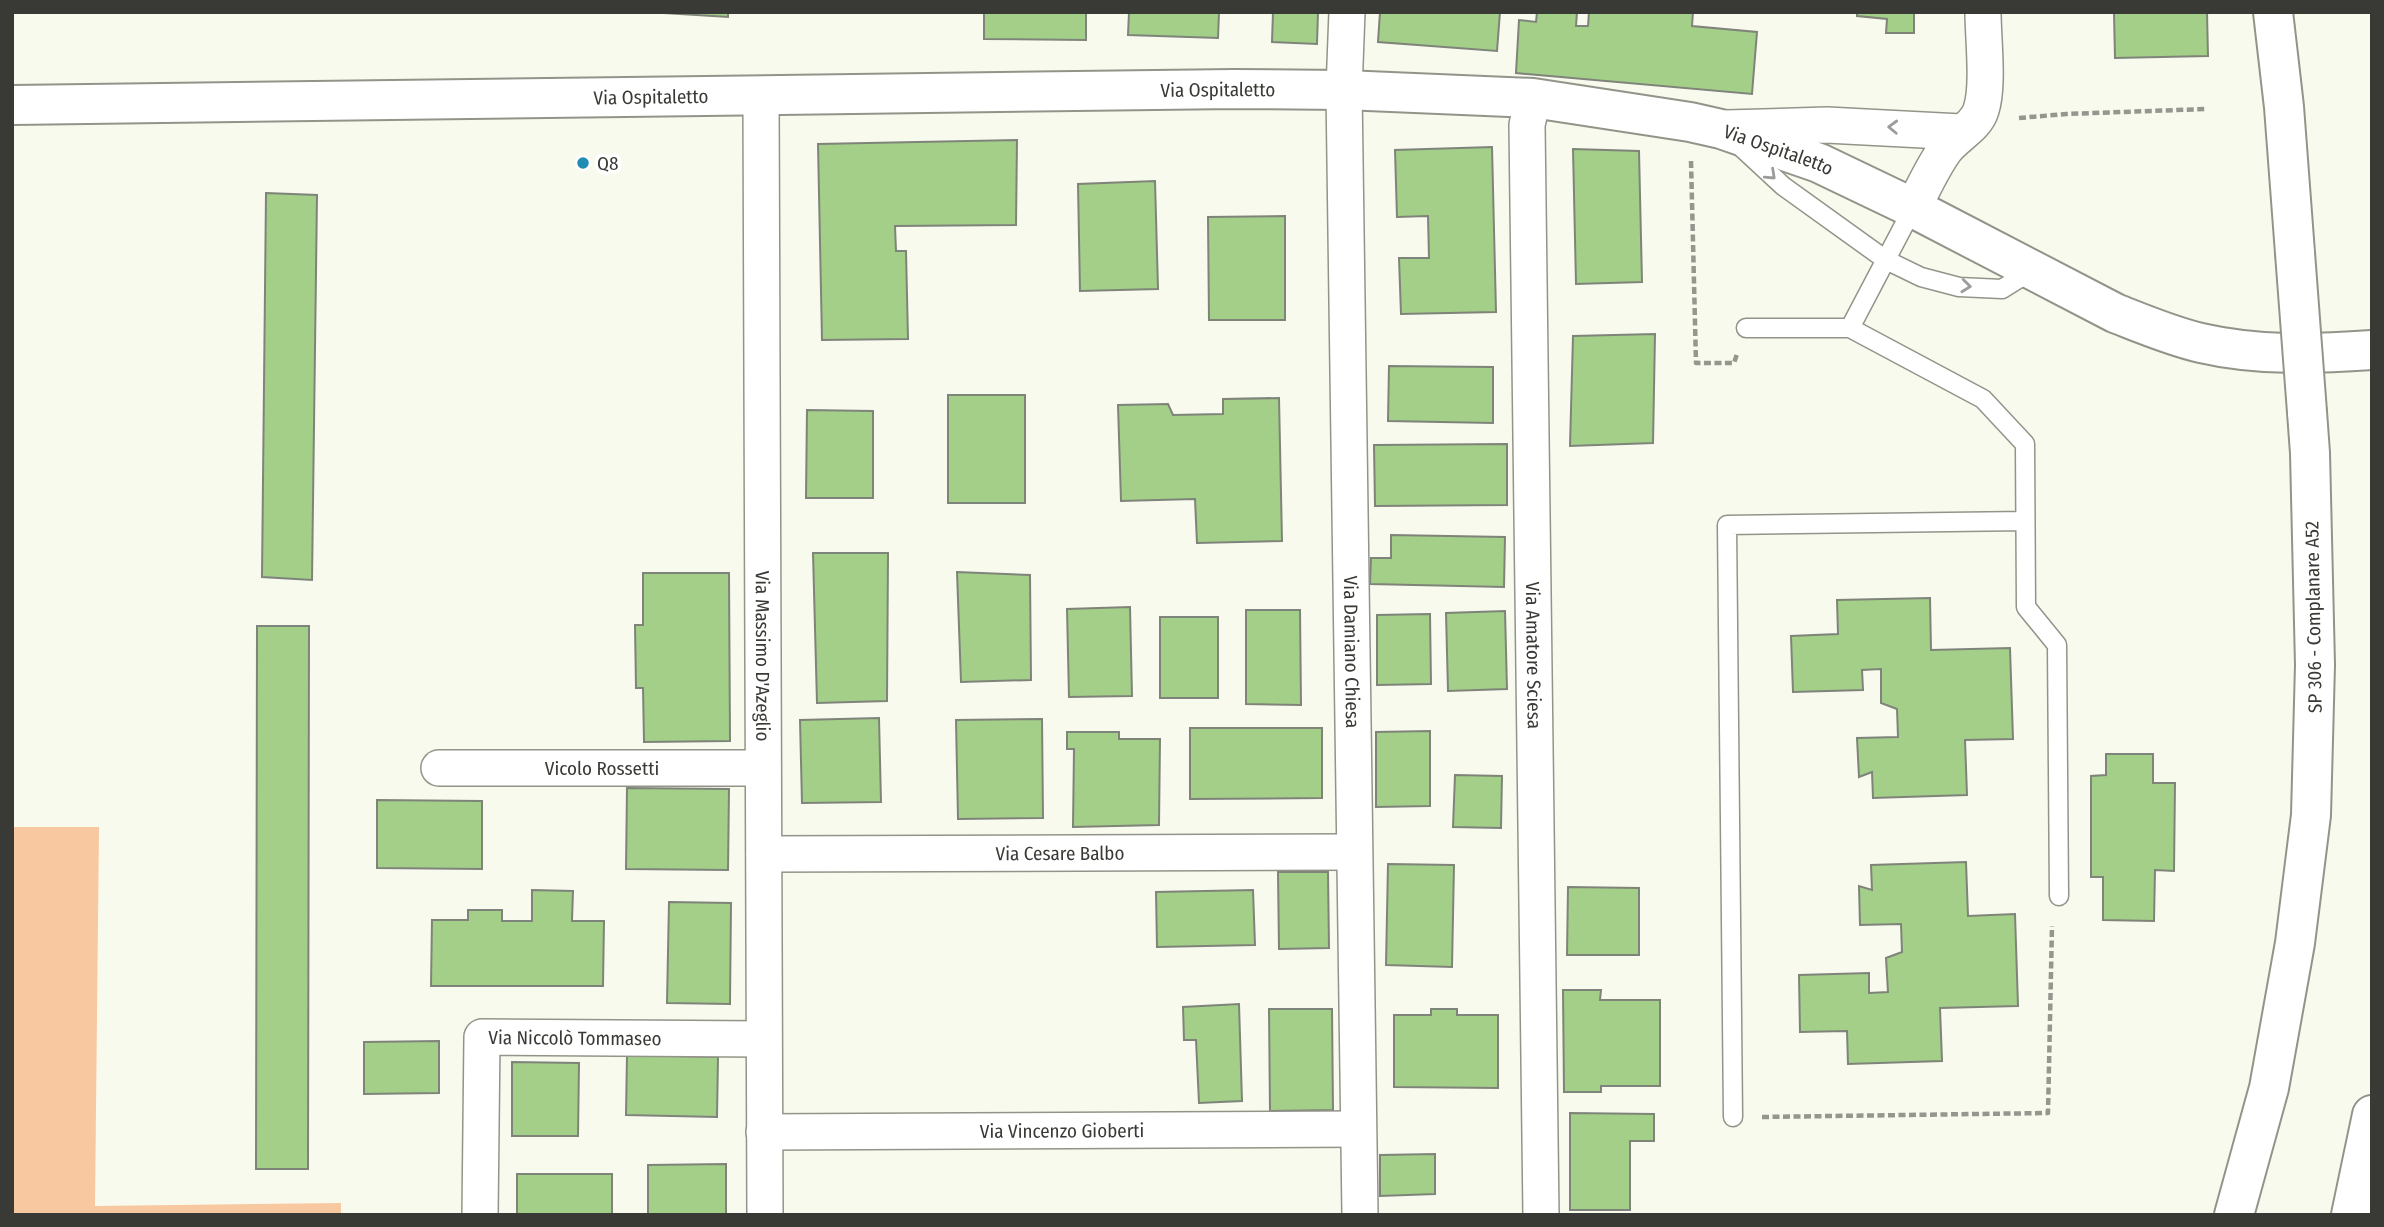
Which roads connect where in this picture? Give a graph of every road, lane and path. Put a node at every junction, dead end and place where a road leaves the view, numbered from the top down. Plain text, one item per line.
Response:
1 (1347, 12) edge
2 (1983, 12) edge
3 (2273, 12) edge
4 (1344, 90) junction
5 (761, 96) junction
6 (1532, 98) junction
7 (12, 104) edge
8 (2207, 109) dead end
9 (1971, 122) junction
10 (1705, 125) junction
11 (1913, 208) junction
12 (1886, 260) junction
13 (2031, 271) junction
14 (1746, 328) joint
15 (1850, 328) junction
16 (2372, 350) edge
17 (2025, 521) junction
18 (439, 768) dead end
19 (763, 768) junction
20 (1354, 852) junction
21 (764, 854) junction
22 (2059, 896) joint
23 (763, 1038) junction
24 (2372, 1115) edge
25 (1733, 1117) joint
26 (1358, 1129) junction
27 (764, 1132) junction
28 (480, 1215) edge
29 (765, 1215) edge
30 (1360, 1215) edge
31 (1541, 1215) edge
32 (2234, 1215) edge
33 (2351, 1215) edge

1 - 4 street, Via Damiano Chiesa
2 - 9 street
3 - 32 main road, SP 306 - Complanare A52, bridge
4 - 5 main road, Via Ospitaletto
4 - 6 main road, Via Ospitaletto
4 - 20 street, Via Damiano Chiesa
5 - 7 main road, Via Ospitaletto
5 - 19 street, Via Massimo D'Azeglio
6 - 10 main road, Via Ospitaletto
6 - 31 street, Via Amatore Sciesa
8 - 9 path
9 -> 10 street
9 - 11 street
10 - 11 main road, Via Ospitaletto
10 -> 12 lane
10 - 14 path
11 - 12 lane
11 - 13 main road, Via Ospitaletto
12 -> 13 lane
12 - 15 lane
13 - 16 main road, Via Ospitaletto
14 - 15 lane
15 - 17 lane
17 - 22 lane
17 - 25 lane
18 - 19 street, Vicolo Rossetti
19 - 21 street, Via Massimo D'Azeglio
20 - 21 street, Via Cesare Balbo
20 - 26 street, Via Damiano Chiesa
21 - 23 street, Via Massimo D'Azeglio
22 - 25 path
23 - 27 street, Via Massimo D'Azeglio
23 - 28 street, Via Niccolò Tommaseo
24 - 33 main road
26 - 27 street, Via Vincenzo Gioberti
26 - 30 street, Via Damiano Chiesa
27 - 29 street, Via Massimo D'Azeglio

